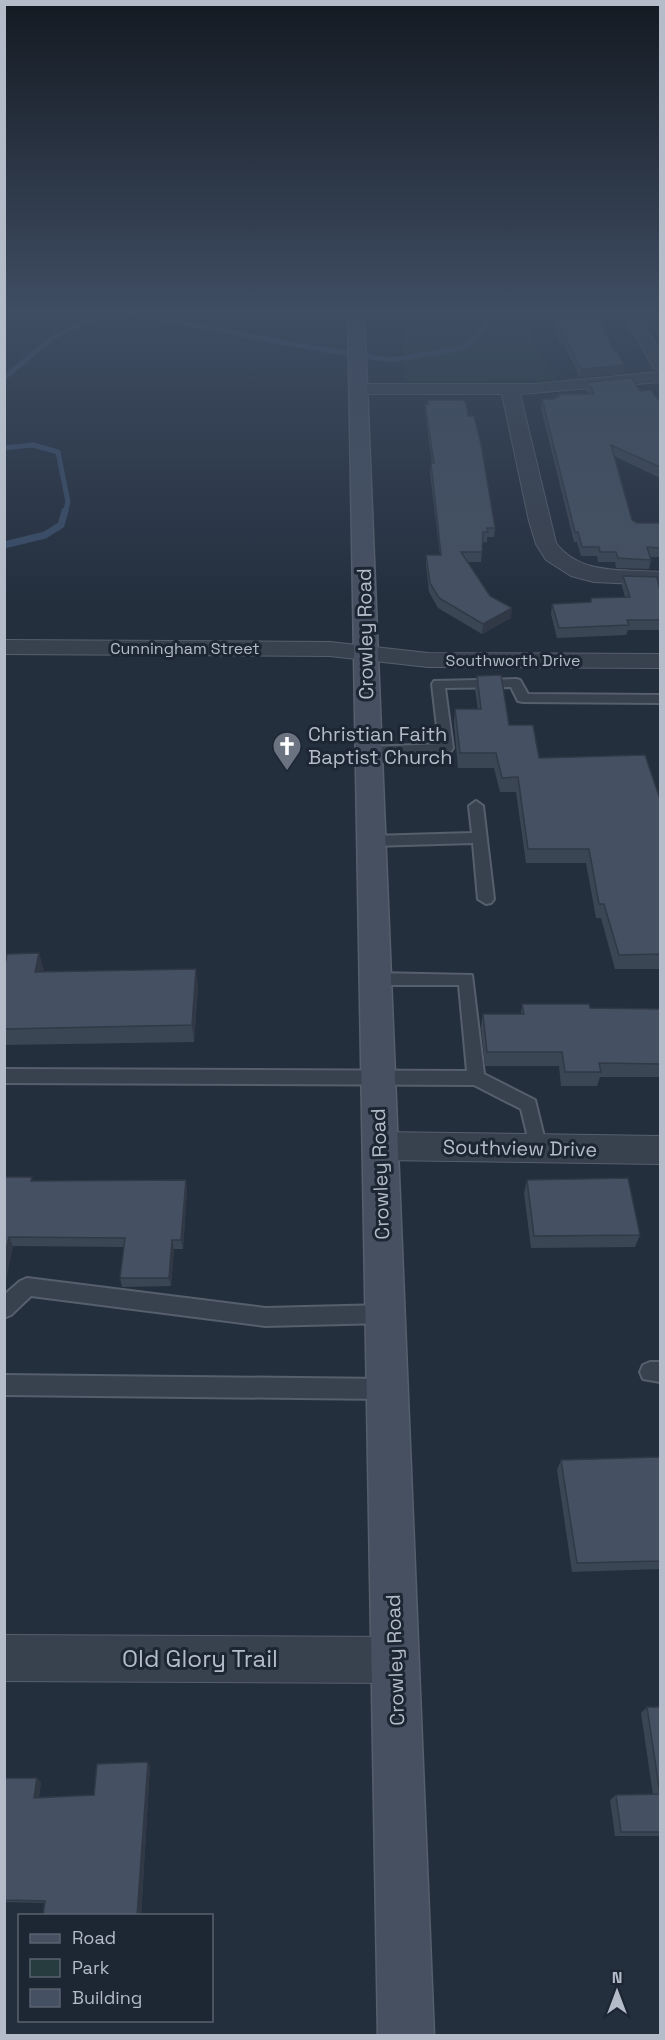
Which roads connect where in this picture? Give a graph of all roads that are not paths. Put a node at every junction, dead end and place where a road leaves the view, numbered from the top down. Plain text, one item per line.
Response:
1 (359, 407) edge
2 (514, 407) edge
3 (660, 578) edge
4 (4, 647) edge
5 (365, 651) junction
6 (660, 661) edge
7 (660, 699) edge
8 (368, 751) junction
9 (476, 806) dead end
10 (479, 838) junction
11 (371, 841) junction
12 (486, 899) dead end
13 (375, 979) junction
14 (4, 1076) edge
15 (378, 1078) junction
16 (476, 1078) junction
17 (380, 1146) junction
18 (537, 1149) junction
19 (660, 1150) edge
20 (4, 1309) edge
21 (385, 1314) junction
22 (4, 1385) edge
23 (387, 1389) junction
24 (4, 1658) edge
25 (395, 1660) junction
26 (406, 2036) edge

1 - 5 main road, Crowley Road
2 - 3 street
4 - 5 street, Cunningham Street
5 - 6 street, Southworth Drive
5 - 8 main road, Crowley Road
7 - 8 lane
8 - 11 main road, Crowley Road
9 - 10 lane
10 - 11 lane
10 - 12 lane
11 - 13 main road, Crowley Road
13 - 15 main road, Crowley Road
13 - 16 lane
14 - 15 lane
15 - 16 lane
15 - 17 main road, Crowley Road
16 - 18 lane
17 - 18 street, Southview Drive
17 - 21 main road, Crowley Road
18 - 19 street, Southview Drive
20 - 21 lane
21 - 23 main road, Crowley Road
22 - 23 lane
23 - 25 main road, Crowley Road
24 - 25 street, Old Glory Trail
25 - 26 main road, Crowley Road

